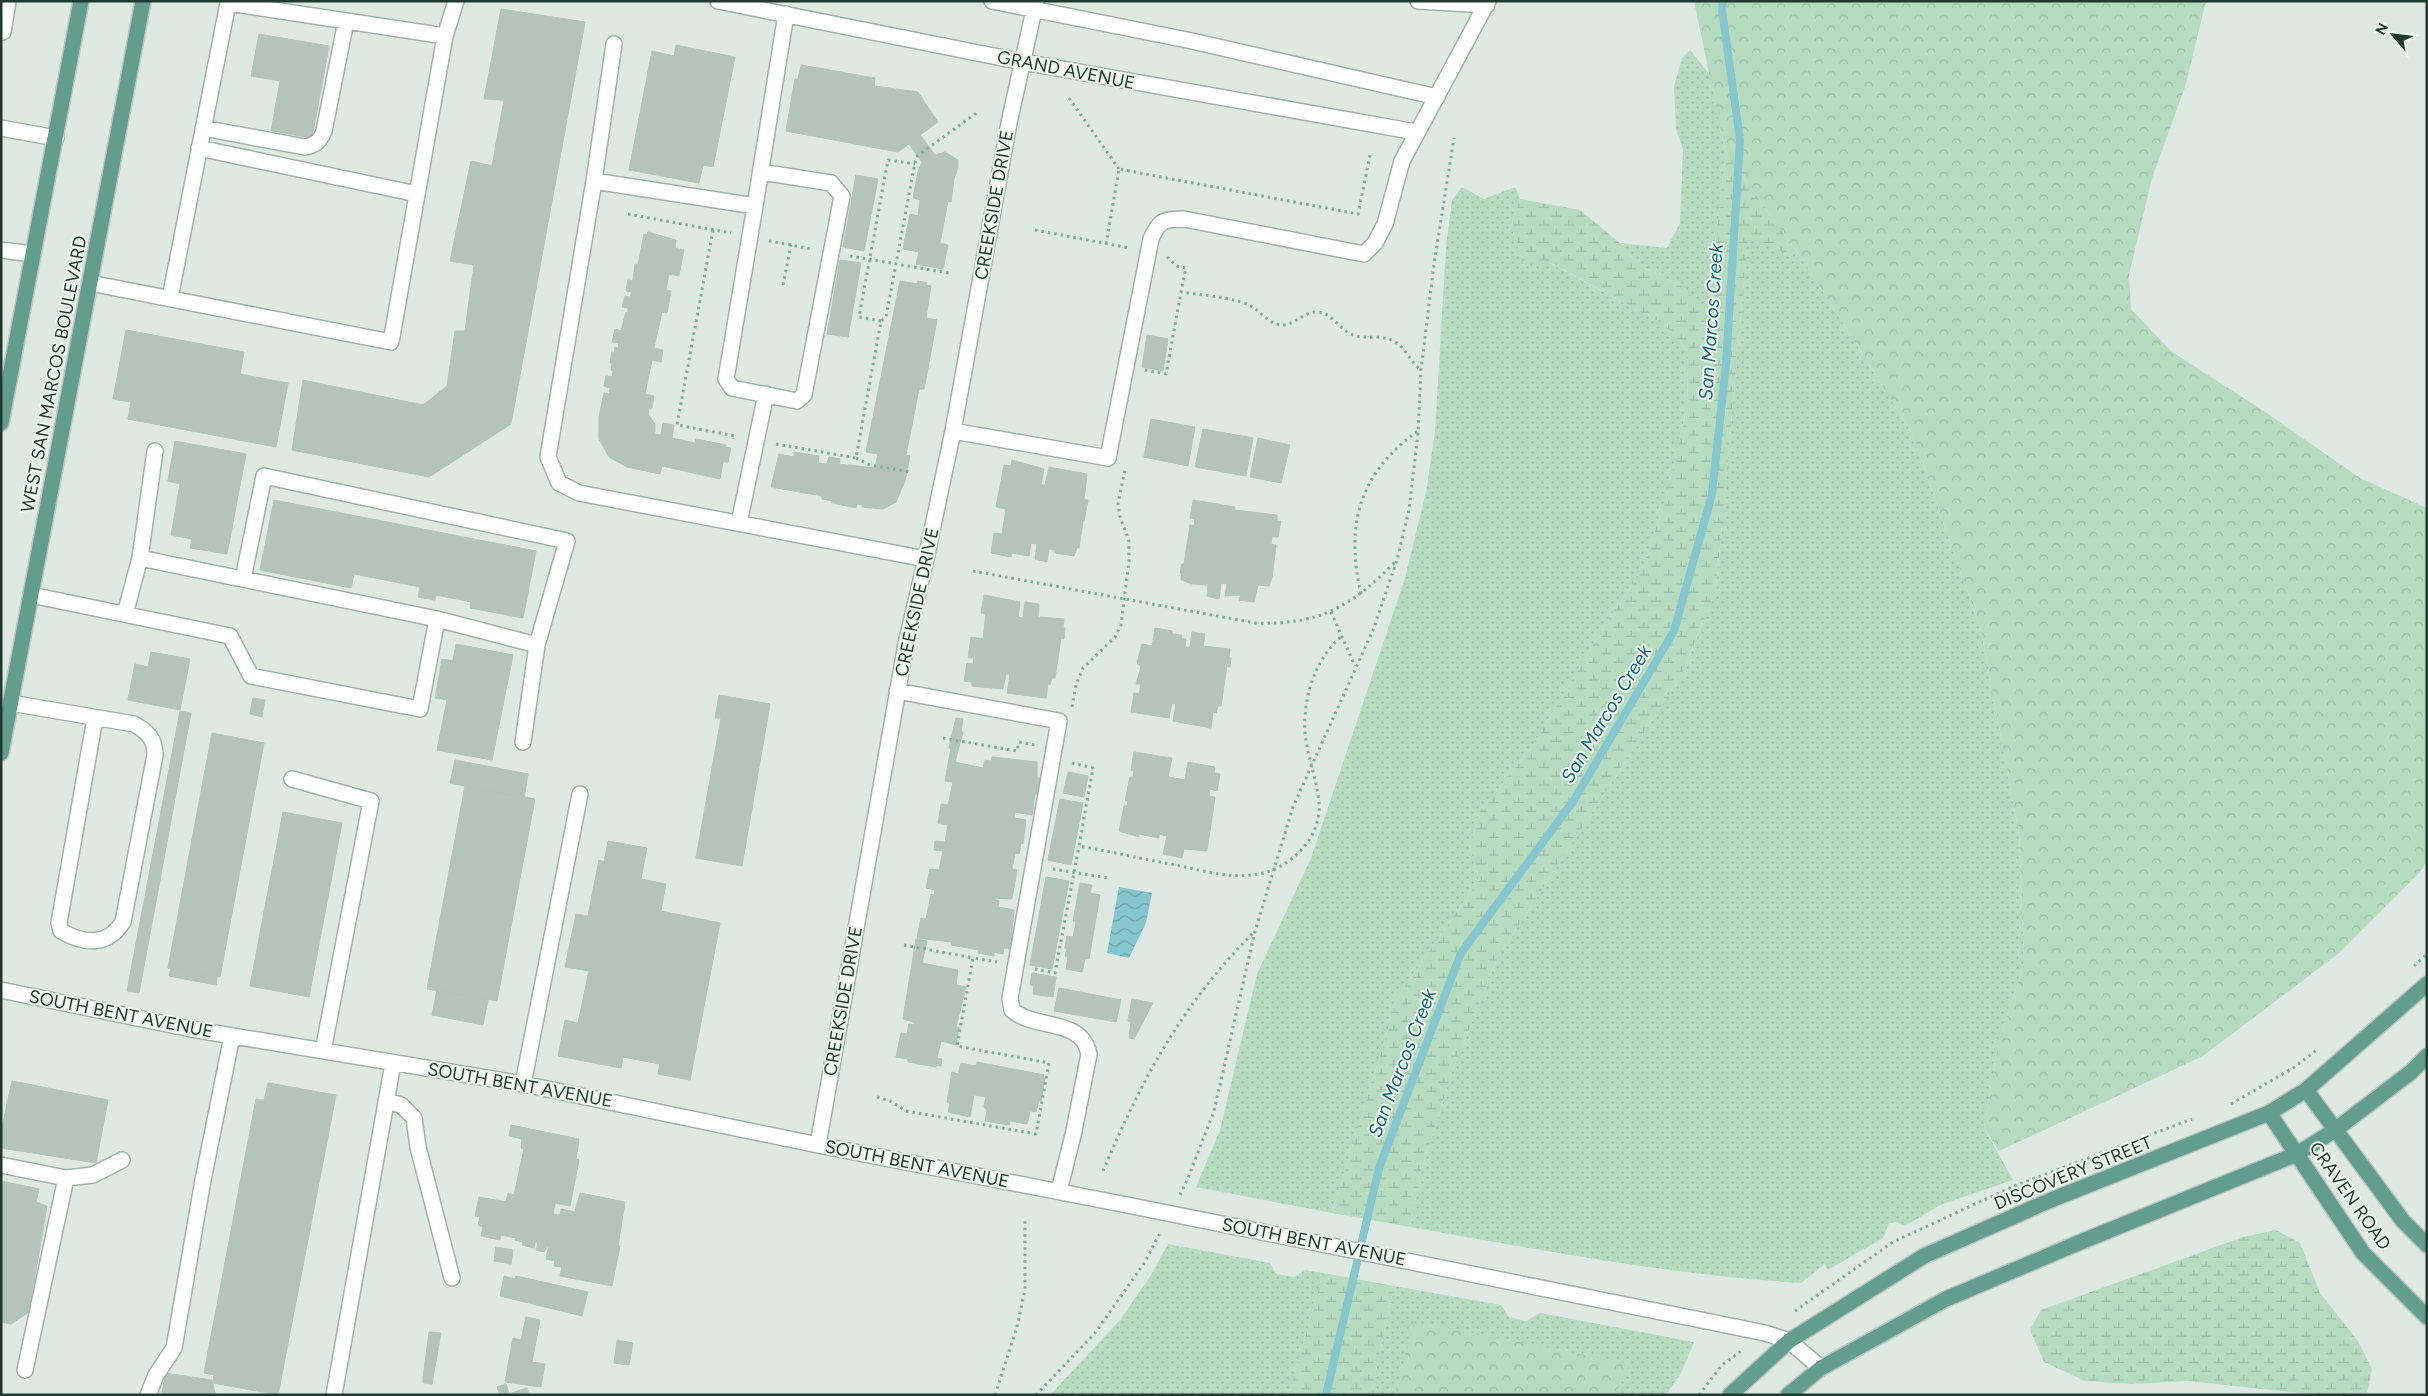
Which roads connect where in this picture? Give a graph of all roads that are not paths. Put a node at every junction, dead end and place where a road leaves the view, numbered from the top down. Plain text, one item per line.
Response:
1 (8, 1) edge
2 (81, 1) edge
3 (143, 1) edge
4 (456, 1) edge
5 (718, 1) edge
6 (992, 1) edge
7 (1418, 1) edge
8 (1488, 3) edge
9 (1035, 5) edge
10 (786, 14) junction
11 (346, 21) junction
12 (3, 32) dead end
13 (445, 36) junction
14 (614, 44) dead end
15 (1023, 62) junction
16 (1437, 97) junction
17 (1, 128) edge
18 (203, 128) junction
19 (1416, 132) junction
20 (56, 138) junction
21 (199, 148) junction
22 (761, 172) junction
23 (594, 181) junction
24 (417, 194) junction
25 (755, 206) junction
26 (1, 250) edge
27 (33, 254) junction
28 (90, 283) junction
29 (170, 298) junction
30 (766, 394) junction
31 (1, 423) edge
32 (953, 431) junction
33 (155, 451) dead end
34 (739, 523) junction
35 (140, 558) junction
36 (926, 559) junction
37 (243, 579) junction
38 (31, 595) junction
39 (125, 614) junction
40 (437, 619) junction
41 (537, 645) junction
42 (898, 691) junction
43 (11, 703) junction
44 (95, 718) junction
45 (523, 742) dead end
46 (1, 753) edge
47 (292, 779) dead end
48 (580, 794) dead end
49 (2427, 984) edge
50 (1, 990) edge
51 (232, 1036) junction
52 (323, 1051) junction
53 (2427, 1056) edge
54 (393, 1063) junction
55 (523, 1084) junction
56 (2306, 1090) junction
57 (386, 1101) junction
58 (2269, 1114) junction
59 (2335, 1130) junction
60 (818, 1145) junction
61 (2297, 1154) junction
62 (122, 1160) dead end
63 (1, 1165) edge
64 (66, 1178) junction
65 (1060, 1191) junction
66 (2427, 1245) edge
67 (452, 1278) dead end
68 (2427, 1317) edge
69 (1789, 1341) junction
70 (1821, 1368) junction
71 (25, 1370) dead end
72 (148, 1395) edge
73 (334, 1395) edge
74 (1730, 1395) edge
75 (1788, 1395) edge

1 - 12 street
2 - 20 main road
3 - 28 main road, WEST SAN MARCOS BOULEVARD
4 - 13 street
5 - 10 street, GRAND AVENUE
6 - 9 street
7 - 8 street
8 - 16 street
9 - 15 street, CREEKSIDE DRIVE
9 - 16 street
10 - 15 street, GRAND AVENUE
10 - 22 street
11 - 13 street
11 - 18 street
11 - 18 street
13 - 24 street
14 - 23 street
15 - 19 street, GRAND AVENUE
15 - 32 street, CREEKSIDE DRIVE
16 - 19 street
17 - 20 street
18 - 21 street
19 - 32 street
20 - 27 main road
21 - 24 street
21 - 29 street
22 - 25 street
22 - 30 street
23 - 25 street
23 - 34 street
24 - 29 street
25 - 30 street
26 - 27 street
27 - 31 main road
28 - 29 street
28 - 38 main road, WEST SAN MARCOS BOULEVARD
30 - 34 street
32 - 36 street, CREEKSIDE DRIVE
33 - 35 street
34 - 36 street
35 - 37 street
35 - 39 street
36 - 42 street, CREEKSIDE DRIVE
37 - 40 street
37 - 41 street
38 - 39 street
38 - 43 main road, WEST SAN MARCOS BOULEVARD
39 - 40 street
40 - 41 street
41 - 45 street
42 - 60 street, CREEKSIDE DRIVE
42 - 65 street
43 - 44 street
43 - 46 main road, WEST SAN MARCOS BOULEVARD
44 - 44 street
47 - 52 street
48 - 55 street
49 - 56 main road, DISCOVERY STREET
50 - 51 street, SOUTH BENT AVENUE
51 - 52 street, SOUTH BENT AVENUE
51 - 72 street
52 - 54 street, SOUTH BENT AVENUE
53 - 59 main road
54 - 55 street, SOUTH BENT AVENUE
54 - 57 street
55 - 60 street, SOUTH BENT AVENUE
56 - 58 main road, DISCOVERY STREET
56 - 59 main road, CRAVEN ROAD
57 - 67 street
57 - 73 street
58 - 61 main road, CRAVEN ROAD
58 - 69 main road, DISCOVERY STREET
59 - 61 main road
59 - 66 main road, CRAVEN ROAD
60 - 65 street, SOUTH BENT AVENUE
61 - 68 main road, CRAVEN ROAD
61 - 70 main road
62 - 64 street
63 - 64 street
64 - 71 street
65 - 69 street, SOUTH BENT AVENUE, bridge
69 - 70 street, SOUTH BENT AVENUE
69 - 74 main road, DISCOVERY STREET
70 - 75 main road

